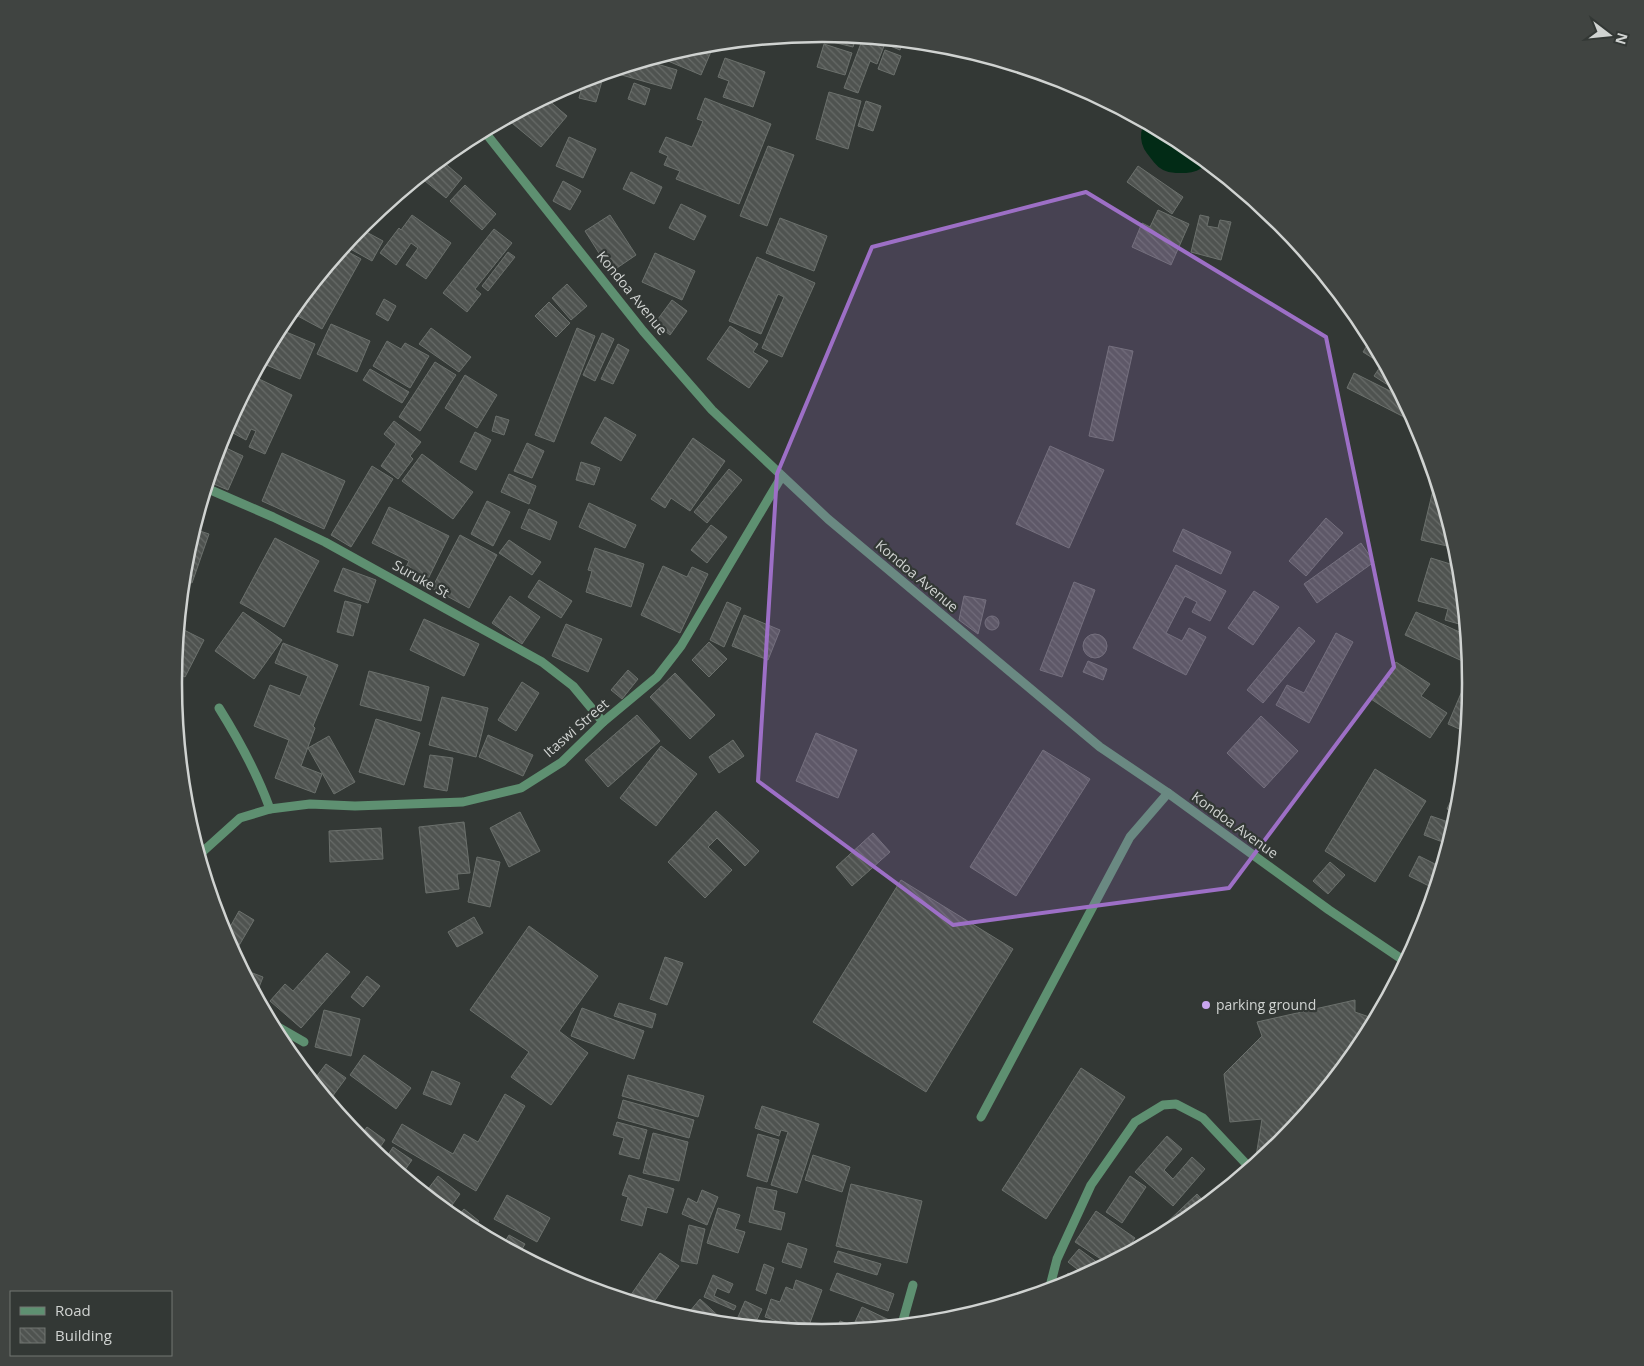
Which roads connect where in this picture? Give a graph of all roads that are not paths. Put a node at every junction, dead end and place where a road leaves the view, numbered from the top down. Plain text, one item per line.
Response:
1 (488, 136) edge
2 (782, 476) junction
3 (211, 490) edge
4 (219, 708) dead end
5 (604, 722) junction
6 (1168, 793) junction
7 (270, 809) junction
8 (204, 851) edge
9 (1400, 958) edge
10 (284, 1030) edge
11 (304, 1042) dead end
12 (981, 1117) dead end
13 (1246, 1163) edge
14 (1051, 1281) edge
15 (913, 1284) dead end
16 (904, 1318) edge

1 - 2 street, Kondoa Avenue
2 - 5 street, Itaswi Street
2 - 6 street, Kondoa Avenue
3 - 5 street, Suruke St
4 - 7 street
5 - 7 street, Itaswi Street
6 - 9 street, Kondoa Avenue
6 - 12 street
7 - 8 street, Itaswi Street
10 - 11 street
13 - 14 street
15 - 16 street

